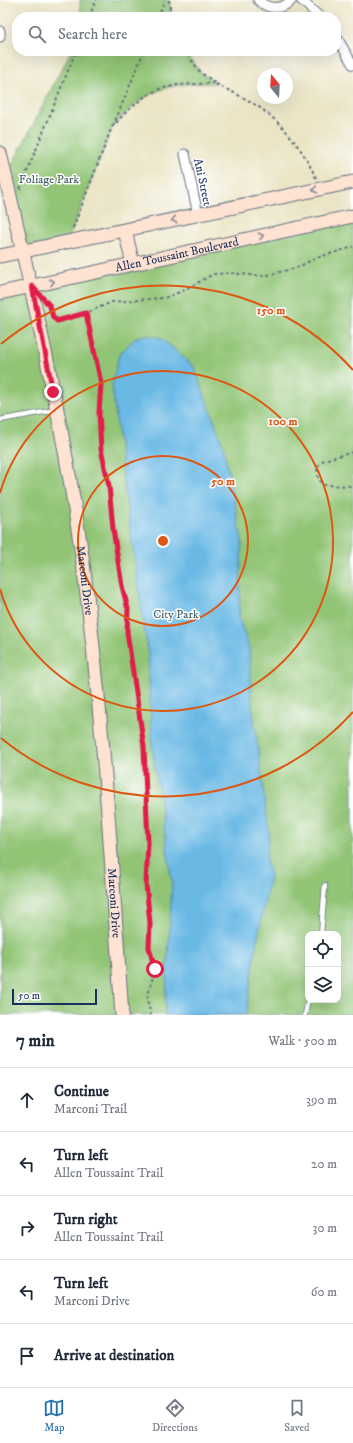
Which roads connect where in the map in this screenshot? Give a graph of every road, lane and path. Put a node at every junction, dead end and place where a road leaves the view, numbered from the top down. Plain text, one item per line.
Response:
1 (96, 0) edge
2 (165, 0) edge
3 (169, 0) edge
4 (258, 0) edge
5 (292, 0) edge
6 (301, 0) edge
7 (91, 12) edge
8 (160, 12) edge
9 (170, 12) edge
10 (314, 12) edge
11 (0, 31) edge
12 (0, 37) edge
13 (341, 45) edge
14 (74, 56) edge
15 (142, 56) edge
16 (189, 56) edge
17 (353, 65) edge
18 (216, 83) junction
19 (112, 127) junction
20 (0, 153) edge
21 (185, 154) dead end
22 (353, 182) edge
23 (321, 189) junction
24 (13, 206) junction
25 (198, 215) junction
26 (353, 216) edge
27 (125, 231) junction
28 (67, 243) junction
29 (353, 247) edge
30 (24, 250) junction
31 (0, 256) edge
32 (134, 264) junction
33 (32, 286) junction
34 (0, 293) edge
35 (45, 301) dead end
36 (86, 313) junction
37 (57, 409) junction
38 (0, 420) edge
39 (353, 452) edge
40 (353, 486) edge
41 (325, 885) dead end
42 (320, 931) edge
43 (307, 1003) edge
44 (122, 1015) edge
45 (152, 1015) edge
46 (305, 1015) edge

1 - 7 path
2 - 8 path
3 - 9 path
4 - 5 street
6 - 10 street
11 - 12 street
13 - 17 street
14 - 24 path
15 - 19 path
16 - 18 path
18 - 19 path
18 - 23 path
19 - 28 path
20 - 24 street, Marconi Drive
21 - 25 street, Ani Street
22 - 23 street
23 -> 25 street
24 - 30 street, Marconi Drive
25 -> 27 street
32 -> 26 street, Allen Toussaint Boulevard
27 - 28 street
27 - 32 street
28 - 30 street
29 - 36 path
30 - 31 street
30 - 33 street, Marconi Drive
33 -> 32 street, Allen Toussaint Boulevard
33 - 34 street, Allen Toussaint Boulevard
33 - 37 street, Marconi Drive
35 - 36 path
36 - 45 path
37 - 38 lane
37 - 44 street, Marconi Drive
39 - 40 path
41 - 42 lane
43 - 46 lane

